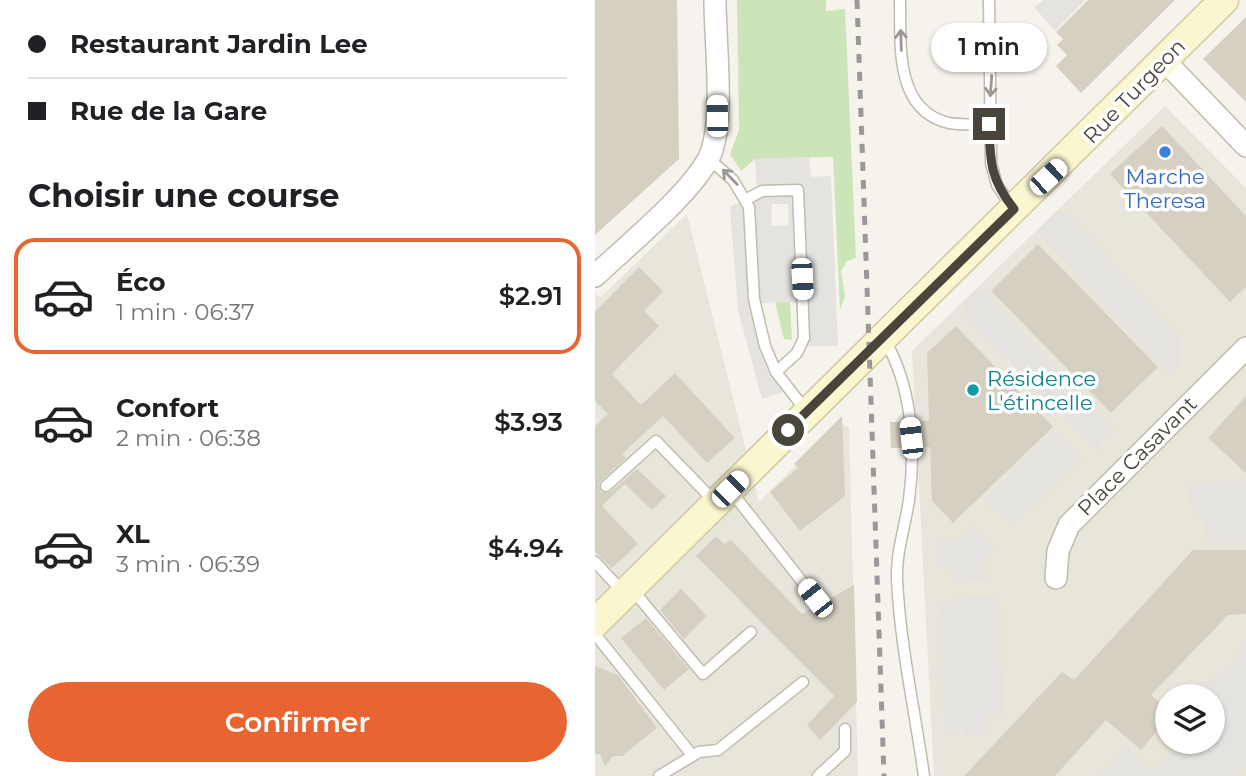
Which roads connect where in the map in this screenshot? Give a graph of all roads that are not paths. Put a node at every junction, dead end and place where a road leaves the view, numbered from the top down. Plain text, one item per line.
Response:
1 (715, 0) edge
2 (900, 0) edge
3 (989, 0) edge
4 (1224, 0) edge
5 (1165, 61) junction
6 (989, 124) junction
7 (1246, 146) edge
8 (709, 159) junction
9 (745, 200) junction
10 (1014, 209) junction
11 (595, 276) edge
12 (883, 337) junction
13 (1246, 348) edge
14 (776, 372) junction
15 (807, 412) junction
16 (606, 486) dead end
17 (723, 496) junction
18 (595, 562) edge
19 (1056, 578) dead end
20 (628, 591) junction
21 (815, 598) dead end
22 (595, 623) edge
23 (751, 632) dead end
24 (595, 634) edge
25 (803, 682) dead end
26 (845, 729) dead end
27 (692, 755) junction
28 (823, 774) edge
29 (660, 776) edge
30 (924, 776) edge

1 - 8 street
6 -> 2 lane
3 -> 6 lane
4 - 5 street, Rue Turgeon
5 - 7 street
5 - 10 street, Rue Turgeon
6 - 10 lane
9 -> 8 lane
8 - 11 street
9 - 14 lane
9 - 14 lane
10 - 12 street, Rue Turgeon
12 - 15 street, Rue Turgeon
12 - 30 lane
13 - 19 street, Place Casavant
14 - 15 lane
15 - 17 street, Rue Turgeon
16 - 17 lane
17 - 20 street, Rue Turgeon
17 - 21 lane
18 - 20 lane
20 - 22 street, Rue Turgeon
20 - 23 lane
24 - 27 lane
25 - 27 lane
26 - 28 lane
27 - 29 lane

